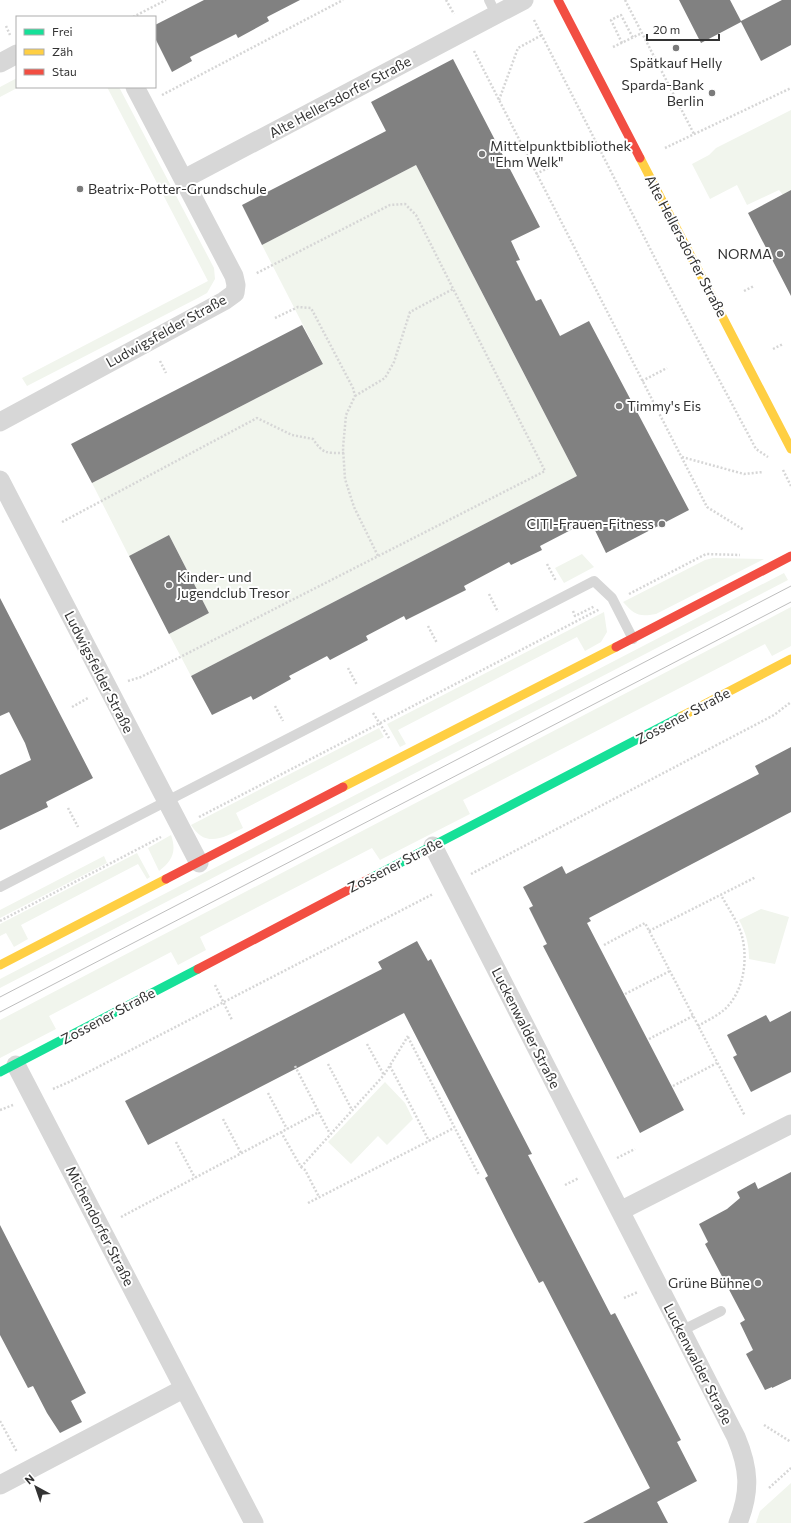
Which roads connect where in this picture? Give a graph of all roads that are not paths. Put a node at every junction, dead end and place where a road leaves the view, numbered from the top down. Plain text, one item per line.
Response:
1 (524, 0) edge
2 (558, 0) edge
3 (492, 7) edge
4 (16, 55) edge
5 (0, 63) edge
6 (136, 88) edge
7 (184, 179) junction
8 (0, 422) edge
9 (791, 449) edge
10 (0, 480) edge
11 (791, 556) edge
12 (633, 639) junction
13 (791, 659) edge
14 (167, 802) junction
15 (433, 846) junction
16 (199, 863) junction
17 (0, 887) edge
18 (0, 965) edge
19 (8, 1068) edge
20 (791, 1124) edge
21 (620, 1211) junction
22 (721, 1311) dead end
23 (680, 1331) junction
24 (183, 1388) junction
25 (0, 1485) edge
26 (254, 1523) edge
27 (738, 1523) edge

1 - 3 street, Alte Hellersdorfer Straße
2 - 9 street, Alte Hellersdorfer Straße
3 - 7 street, Alte Hellersdorfer Straße
4 - 5 street
6 - 7 street, Ludwigsfelder Straße
7 - 8 street, Ludwigsfelder Straße
10 - 14 street, Ludwigsfelder Straße
11 - 12 street
12 - 14 lane
12 - 16 street
13 - 15 street, Zossener Straße
14 - 16 street, Ludwigsfelder Straße
14 - 17 lane
15 - 19 street, Zossener Straße
15 - 21 street, Luckenwalder Straße
16 - 18 street
19 - 24 street, Michendorfer Straße
20 - 21 street
21 - 23 street, Luckenwalder Straße
22 - 23 lane
23 - 27 street, Luckenwalder Straße
24 - 25 street
24 - 26 street, Michendorfer Straße

